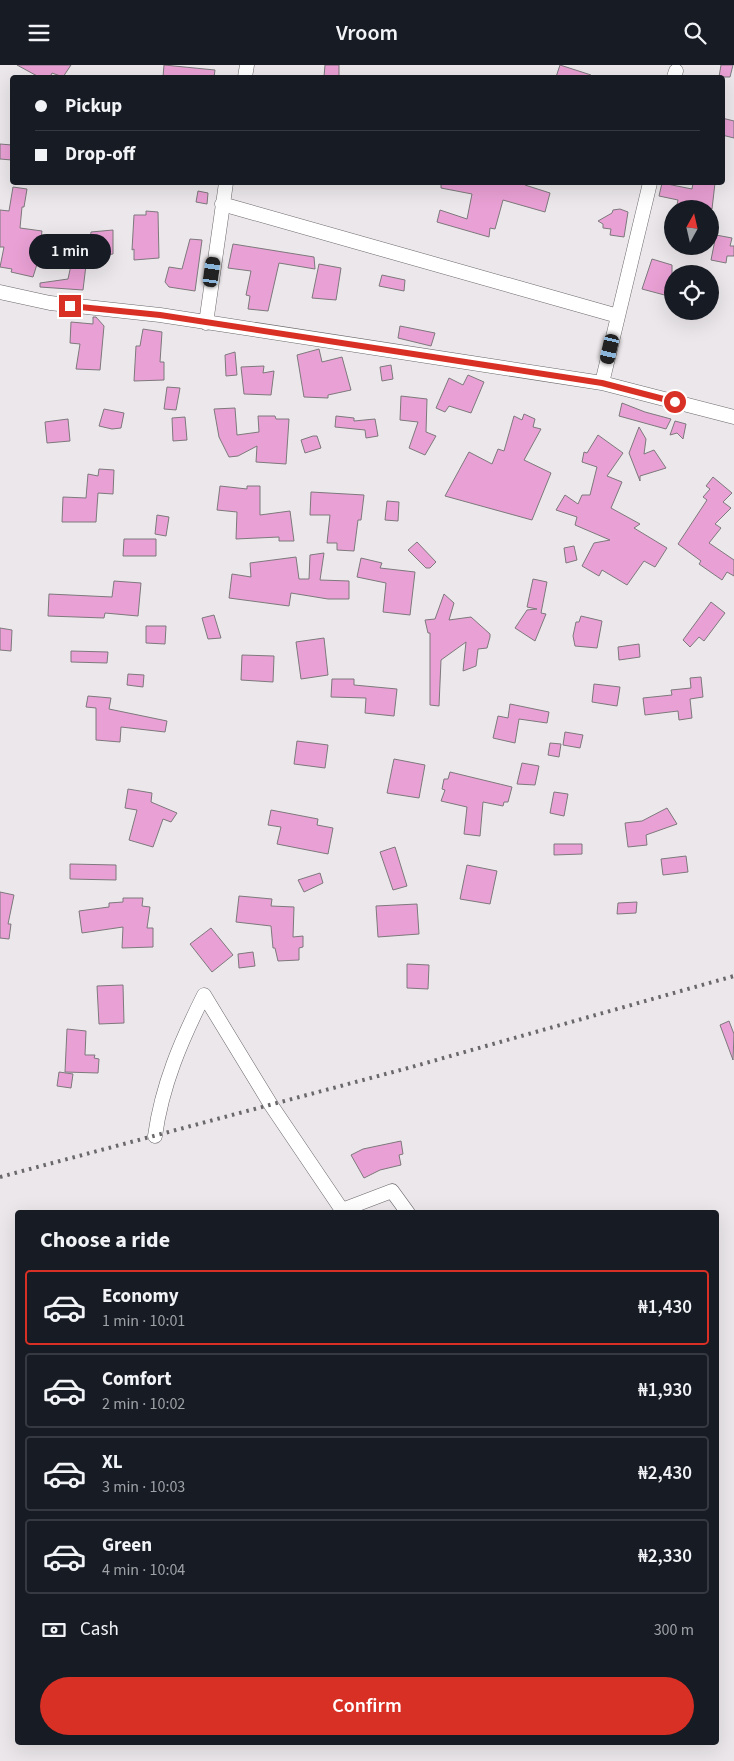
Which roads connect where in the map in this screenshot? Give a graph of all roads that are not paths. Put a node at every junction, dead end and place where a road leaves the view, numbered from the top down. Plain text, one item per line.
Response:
1 (226, 185) edge
2 (650, 185) edge
3 (222, 204) junction
4 (0, 292) edge
5 (618, 316) junction
6 (206, 323) junction
7 (602, 383) junction
8 (734, 417) edge
9 (155, 1136) dead end
10 (342, 1210) edge
11 (345, 1210) edge
12 (406, 1210) edge

1 - 3 street
2 - 5 street
3 - 5 street
3 - 6 street
4 - 6 street
5 - 7 street
6 - 7 street
7 - 8 street
9 - 10 street
11 - 12 street

